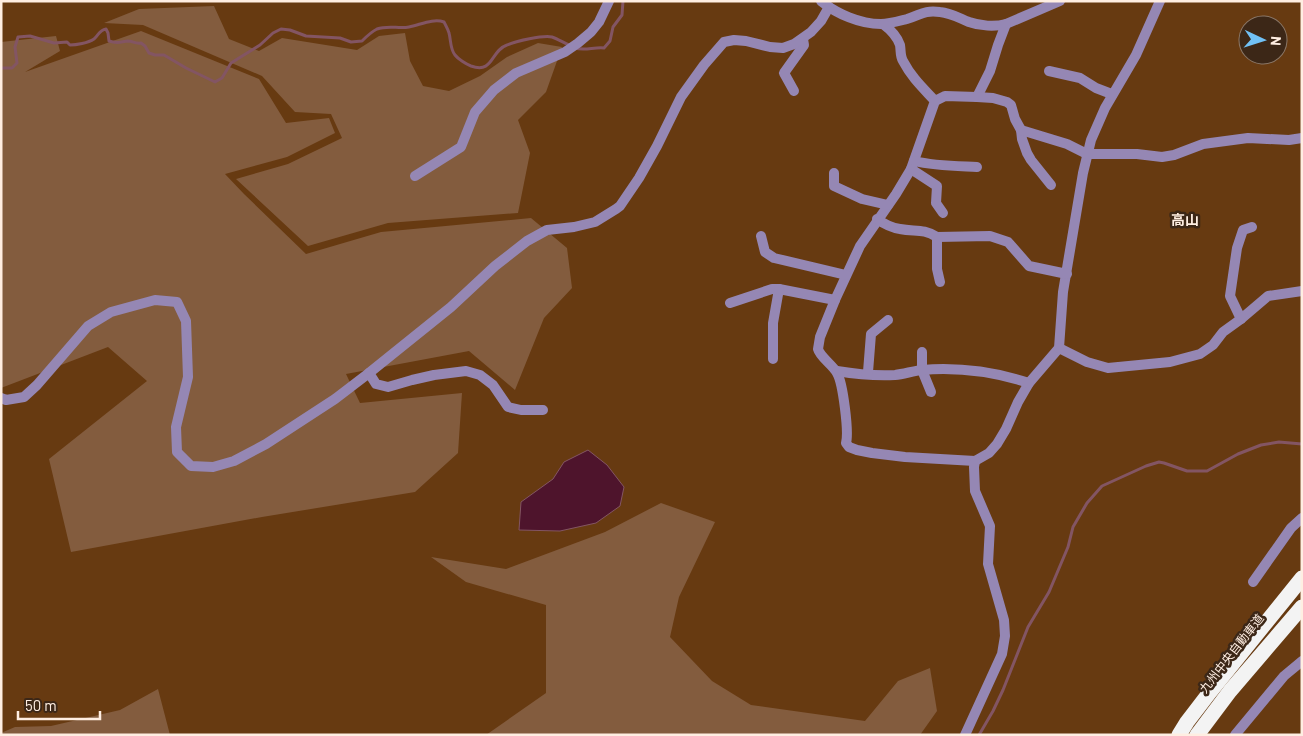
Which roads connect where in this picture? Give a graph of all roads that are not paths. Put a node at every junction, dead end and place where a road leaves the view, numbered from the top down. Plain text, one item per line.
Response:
1 (609, 1) edge
2 (1060, 1) edge
3 (1160, 1) edge
4 (825, 4) edge
5 (883, 24) junction
6 (1006, 24) junction
7 (803, 39) junction
8 (1049, 71) dead end
9 (794, 91) dead end
10 (977, 96) junction
11 (1112, 96) junction
12 (935, 100) junction
13 (1021, 130) junction
14 (1302, 138) edge
15 (1087, 154) junction
16 (912, 165) junction
17 (977, 167) dead end
18 (834, 173) dead end
19 (415, 176) dead end
20 (1051, 185) dead end
21 (888, 205) junction
22 (943, 214) dead end
23 (877, 219) junction
24 (1252, 227) dead end
25 (761, 236) dead end
26 (936, 237) junction
27 (1066, 274) junction
28 (846, 275) junction
29 (940, 282) dead end
30 (779, 289) junction
31 (1302, 292) edge
32 (835, 300) junction
33 (730, 303) dead end
34 (1241, 319) junction
35 (888, 320) dead end
36 (1059, 348) junction
37 (922, 352) dead end
38 (773, 359) dead end
39 (922, 370) junction
40 (837, 371) junction
41 (369, 373) junction
42 (866, 374) junction
43 (1029, 383) junction
44 (931, 392) dead end
45 (1, 398) edge
46 (544, 410) dead end
47 (975, 461) junction
48 (1302, 518) edge
49 (1302, 578) edge
50 (1252, 582) dead end
51 (1302, 591) edge
52 (1302, 607) edge
53 (1302, 621) edge
54 (1302, 661) edge
55 (965, 735) edge
56 (1179, 735) edge
57 (1187, 735) edge
58 (1197, 735) edge
59 (1208, 735) edge
60 (1235, 735) edge

1 - 19 street
2 - 6 street
3 - 11 street
4 - 5 street
4 - 7 street
5 - 6 street
5 - 12 street
6 - 10 street
7 - 9 street
7 - 41 street
8 - 11 street
10 - 12 street
10 - 13 street
11 - 15 street
12 - 16 street
13 - 15 street
13 - 20 street
14 - 15 street
15 - 27 street
16 - 17 street
16 - 21 street
16 - 22 street
18 - 21 street
21 - 23 street
23 - 26 street
23 - 28 street
24 - 34 street
25 - 28 street
26 - 27 street
26 - 29 street
27 - 36 street
28 - 32 street
30 - 32 street
30 - 33 street
30 - 38 street
31 - 34 street
32 - 40 street
34 - 36 street
35 - 42 street
36 - 43 street
37 - 39 street
39 - 42 street
39 - 43 street
39 - 44 street
40 - 42 street
40 - 47 street
41 - 45 street
41 - 46 street
43 - 47 street
47 - 55 street
48 - 50 street
49 - 56 highway
51 - 57 highway, 九州中央自動車道
52 - 58 highway, 九州中央自動車道
53 - 59 highway
54 - 60 street

